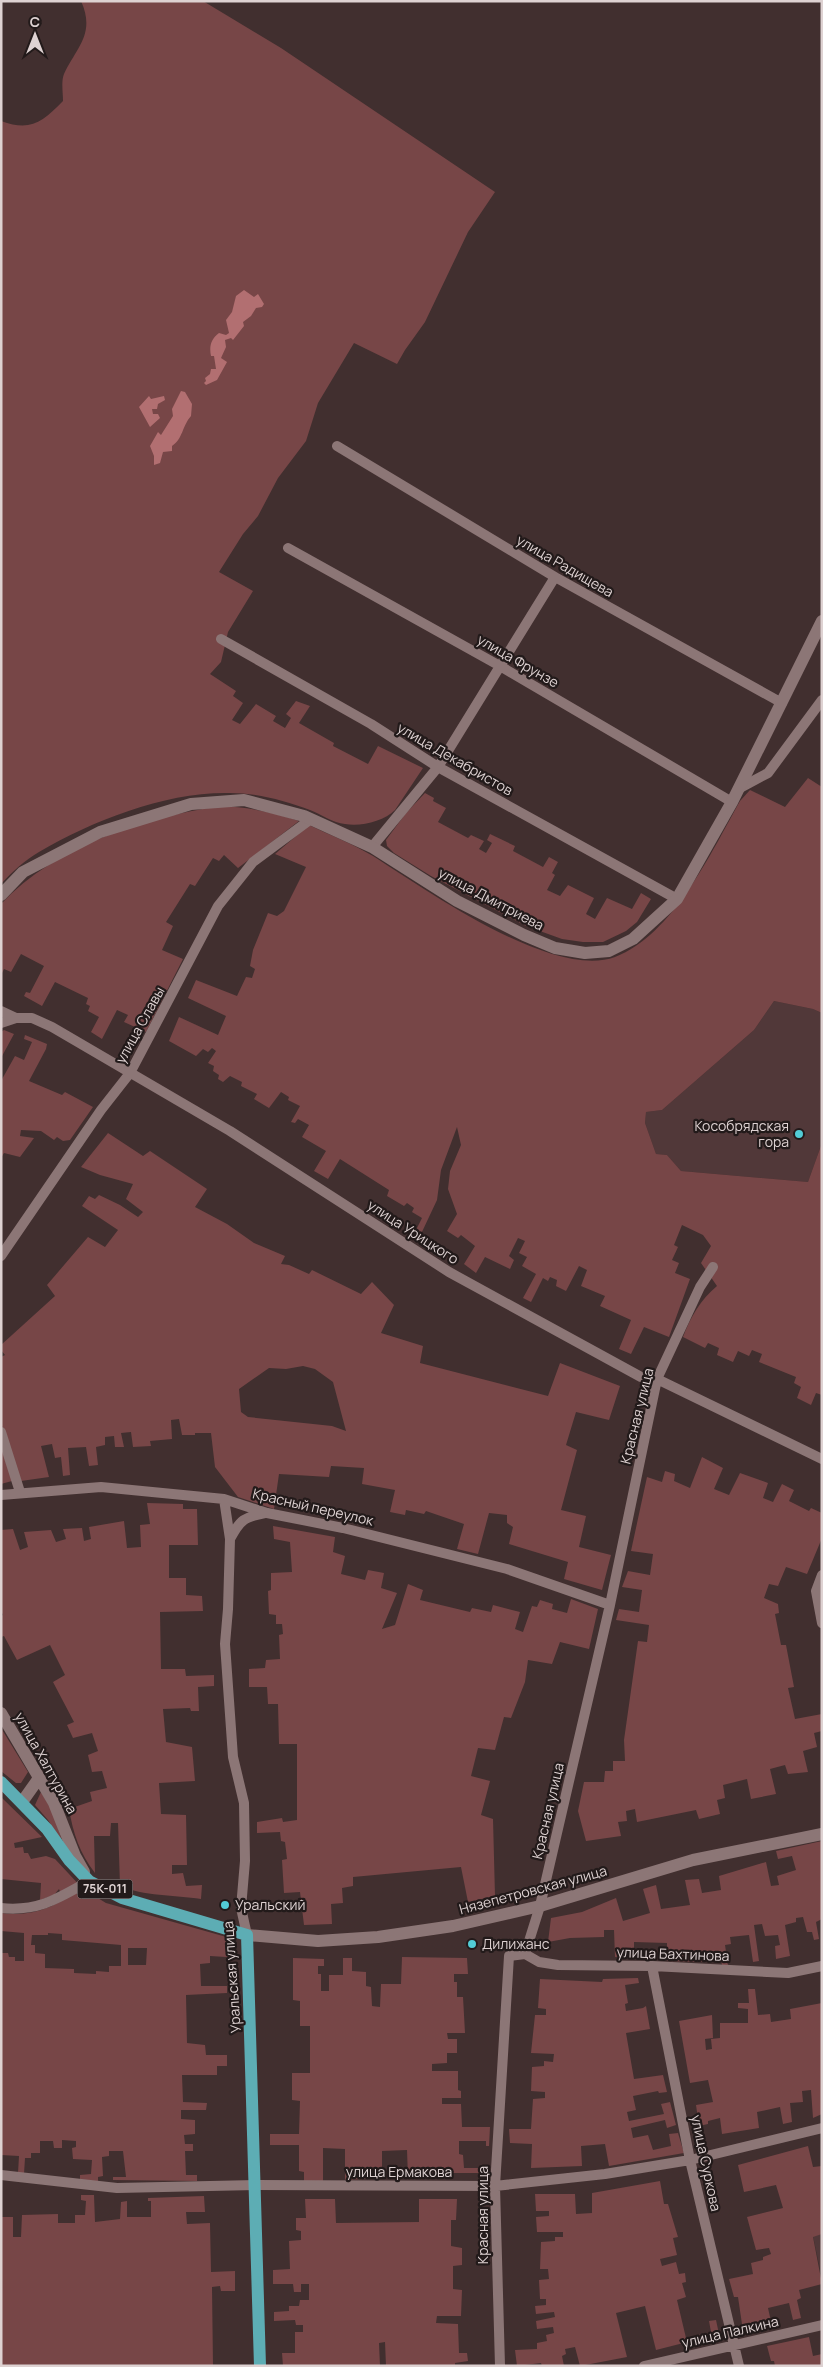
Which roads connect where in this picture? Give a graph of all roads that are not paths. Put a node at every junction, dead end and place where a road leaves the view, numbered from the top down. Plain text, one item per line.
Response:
1 (337, 446) dead end
2 (288, 548) dead end
3 (555, 577) junction
4 (822, 621) edge
5 (221, 639) dead end
6 (500, 666) junction
7 (822, 700) edge
8 (782, 703) junction
9 (438, 767) junction
10 (738, 789) junction
11 (732, 802) junction
12 (312, 819) junction
13 (372, 847) junction
14 (1, 895) edge
15 (677, 899) junction
16 (1, 1011) edge
17 (16, 1018) junction
18 (1, 1023) edge
19 (130, 1073) junction
20 (1, 1256) edge
21 (713, 1267) dead end
22 (657, 1379) junction
23 (1, 1432) edge
24 (822, 1459) edge
25 (20, 1492) junction
26 (1, 1495) edge
27 (224, 1500) junction
28 (267, 1513) junction
29 (230, 1539) junction
30 (822, 1575) edge
31 (610, 1605) junction
32 (822, 1623) edge
33 (1, 1713) edge
34 (39, 1778) junction
35 (1, 1782) edge
36 (22, 1802) junction
37 (822, 1834) edge
38 (89, 1881) junction
39 (540, 1906) junction
40 (1, 1908) edge
41 (247, 1935) junction
42 (525, 1954) junction
43 (652, 1966) junction
44 (822, 1966) edge
45 (822, 2128) edge
46 (690, 2160) junction
47 (1, 2175) edge
48 (256, 2186) junction
49 (495, 2186) junction
50 (822, 2325) edge
51 (735, 2345) junction
52 (260, 2366) edge
53 (500, 2366) edge
54 (644, 2366) edge
55 (739, 2366) edge

1 - 3 street, улица Радищева
2 - 6 street, улица Фрунзе
3 - 6 street
3 - 8 street, улица Радищева
4 - 8 street, улица Дмитриева
5 - 9 street, улица Декабристов
6 - 9 street
6 - 11 street, улица Фрунзе
7 - 10 street
8 - 10 street, улица Дмитриева
9 - 13 street
9 - 15 street, улица Декабристов
10 - 11 street, улица Дмитриева
11 - 15 street, улица Дмитриева
12 - 13 street, улица Дмитриева
12 - 14 street, улица Дмитриева
12 - 19 street, улица Славы
13 - 15 street, улица Дмитриева
16 - 17 street, улица Урицкого
17 - 18 street
17 - 19 street, улица Урицкого
19 - 20 street, улица Славы
19 - 22 street, улица Урицкого
21 - 22 street, Красная улица
22 - 24 street, улица Урицкого
22 - 31 street, Красная улица
23 - 25 street
25 - 26 street, Красный переулок
25 - 27 street, Красный переулок
27 - 28 street, Красный переулок
27 - 29 street, Уральская улица
28 - 29 street
28 - 31 street, Красный переулок
29 - 41 street, Уральская улица
30 - 32 street
31 - 39 street, Красная улица
33 - 34 street, улица Халтурина
34 - 36 street
34 - 38 street, улица Халтурина
35 - 36 main road, 75К-011
36 - 38 main road, 75К-011
37 - 39 street, Нязепетровская улица
38 - 40 street
38 - 41 main road, 75К-011
39 - 41 street, Нязепетровская улица
39 - 42 street, Красная улица
41 - 48 main road, Уральская улица
42 - 43 street, улица Бахтинова
42 - 49 street, Красная улица
43 - 44 street, улица Бахтинова
43 - 46 street, улица Суркова
45 - 46 street, улица Ермакова
46 - 49 street, улица Ермакова
46 - 51 street, улица Суркова
47 - 48 street, улица Ермакова
48 - 49 street, улица Ермакова
48 - 52 main road, Уральская улица
49 - 53 street, Красная улица
50 - 51 street, улица Палкина
51 - 54 street, улица Палкина
51 - 55 street, улица Суркова

